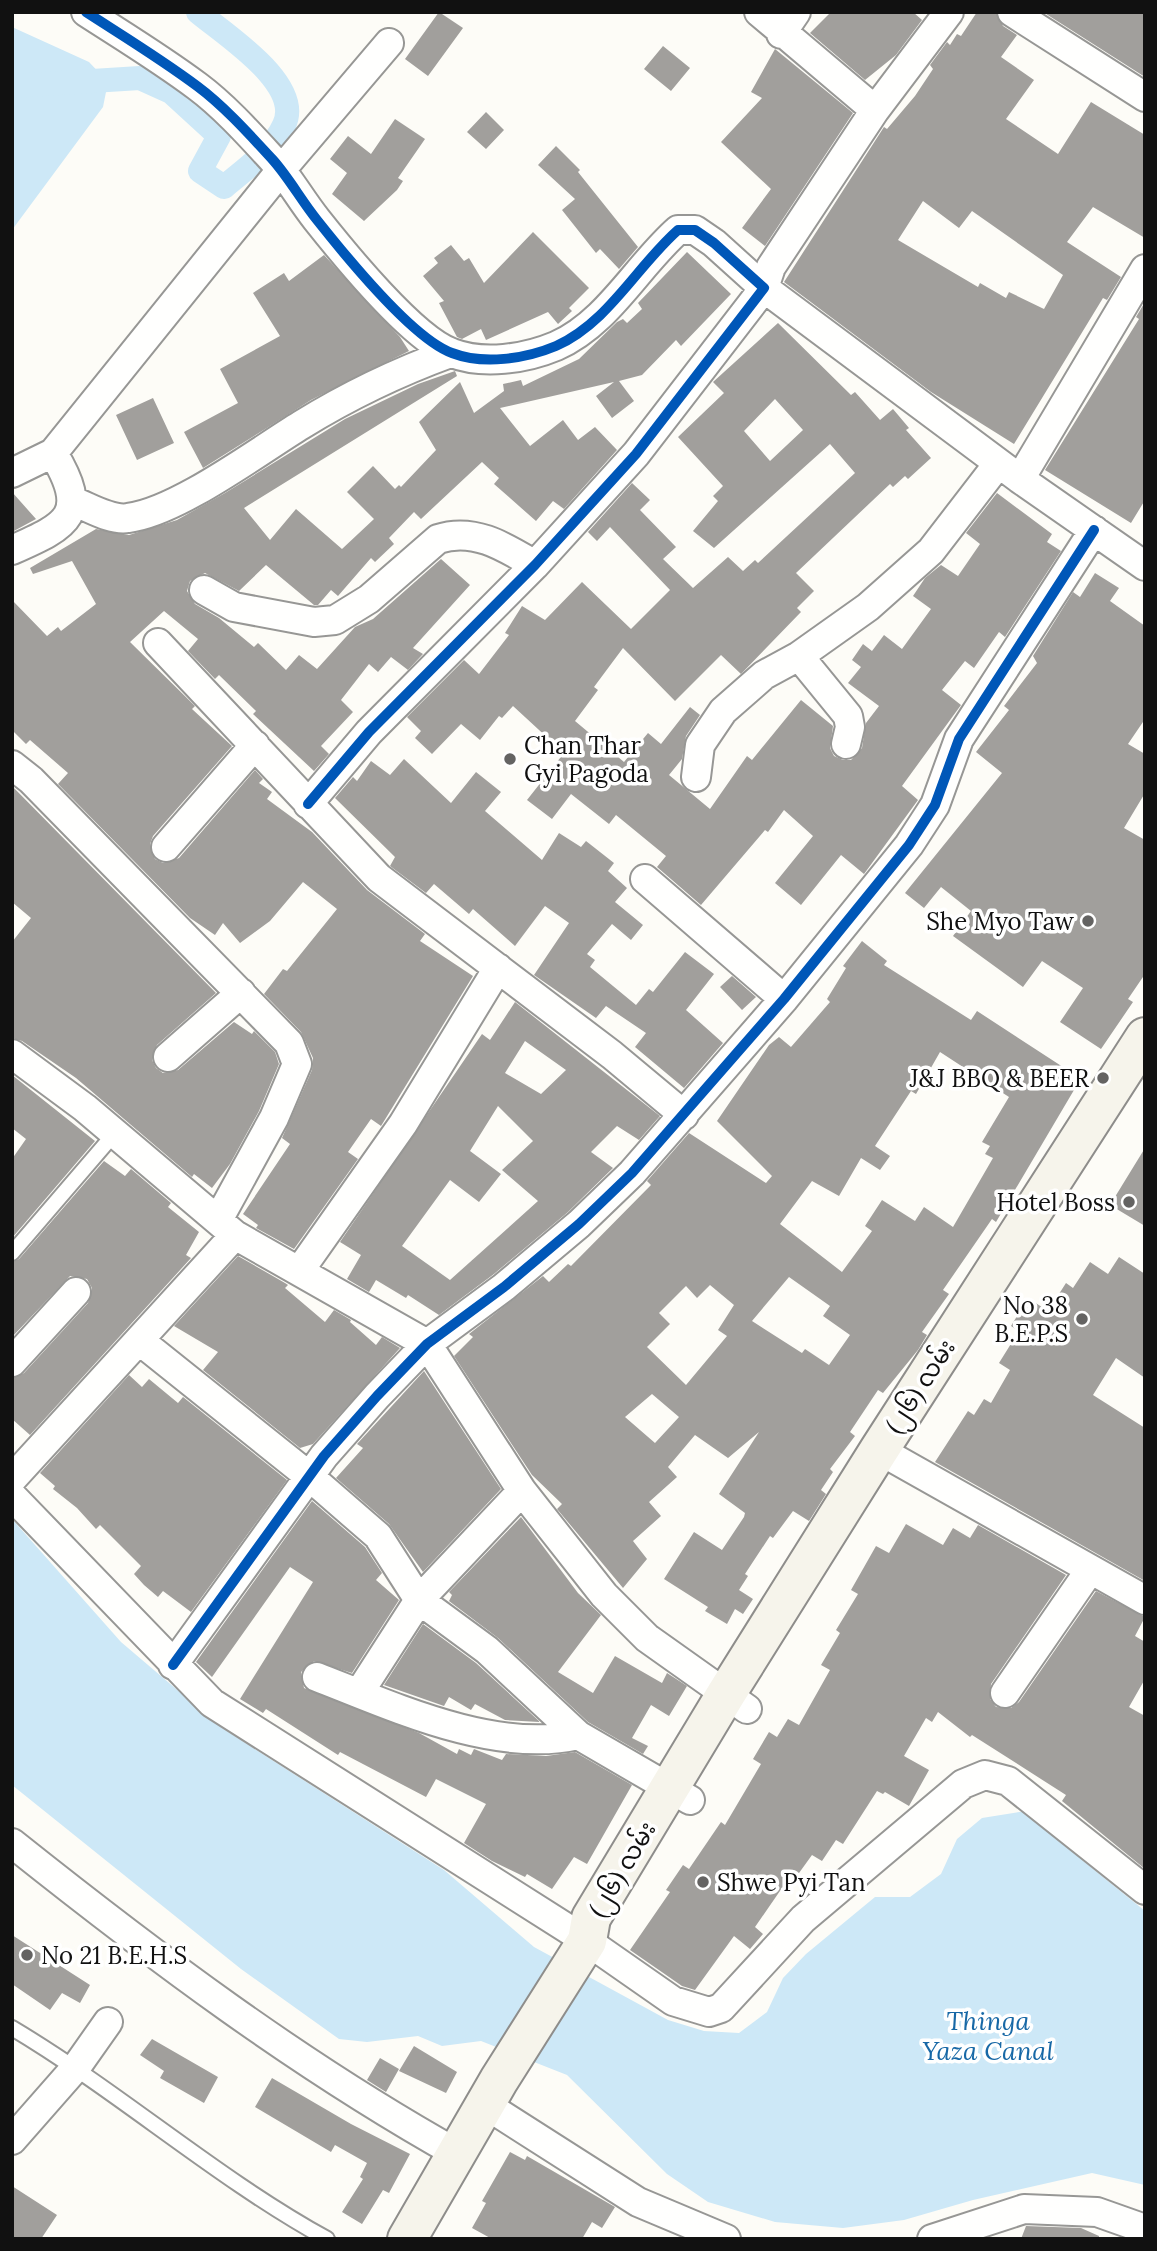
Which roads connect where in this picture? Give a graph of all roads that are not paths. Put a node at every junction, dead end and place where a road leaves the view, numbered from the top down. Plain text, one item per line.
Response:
1 (86, 12) edge
2 (759, 12) edge
3 (949, 12) edge
4 (1012, 12) edge
5 (789, 23) edge
6 (389, 43) dead end
7 (1145, 97) edge
8 (875, 110) junction
9 (277, 164) junction
10 (1145, 269) edge
11 (764, 288) junction
12 (450, 353) junction
13 (53, 453) junction
14 (1009, 471) junction
15 (12, 473) edge
16 (73, 501) junction
17 (1094, 530) junction
18 (12, 551) edge
19 (1141, 556) edge
20 (535, 565) junction
21 (204, 590) dead end
22 (158, 643) dead end
23 (799, 656) junction
24 (846, 744) dead end
25 (255, 745) junction
26 (12, 765) edge
27 (696, 777) dead end
28 (308, 804) junction
29 (166, 847) dead end
30 (645, 879) dead end
31 (498, 968) junction
32 (241, 993) junction
33 (784, 999) junction
34 (1145, 1037) edge
35 (12, 1054) edge
36 (168, 1056) dead end
37 (1145, 1081) edge
38 (684, 1115) junction
39 (115, 1133) junction
40 (1093, 1140) junction
41 (226, 1228) junction
42 (12, 1253) edge
43 (300, 1270) junction
44 (76, 1292) dead end
45 (139, 1341) junction
46 (427, 1344) junction
47 (12, 1362) edge
48 (890, 1457) junction
49 (310, 1477) junction
50 (12, 1479) edge
51 (522, 1491) junction
52 (12, 1496) edge
53 (1090, 1570) junction
54 (419, 1600) junction
55 (1145, 1600) edge
56 (173, 1665) junction
57 (317, 1677) dead end
58 (359, 1693) junction
59 (1005, 1693) dead end
60 (737, 1702) junction
61 (578, 1735) junction
62 (680, 1795) junction
63 (12, 1843) edge
64 (1145, 1890) edge
65 (582, 1947) junction
66 (108, 2022) dead end
67 (12, 2028) edge
68 (77, 2066) junction
69 (493, 2092) junction
70 (12, 2140) edge
71 (458, 2154) junction
72 (1145, 2229) edge
73 (327, 2239) edge
74 (407, 2239) edge
75 (726, 2239) edge
76 (932, 2239) edge

1 - 9 street
2 - 5 street
3 - 8 street
4 - 7 street
5 - 8 street
6 - 9 street
8 - 11 street
9 - 12 street
9 - 13 street
10 - 14 street
11 - 12 street
11 - 14 street
11 - 20 street
12 - 16 street
13 - 15 street
13 - 16 street
14 - 17 street
14 - 23 street
16 - 18 street
17 - 19 street
17 - 33 street
20 - 21 street
20 - 28 street
22 - 25 street
23 - 24 street
23 - 27 street
25 - 28 street
25 - 29 street
26 - 32 street
28 - 31 street
30 - 33 street
31 - 38 street
31 - 43 street
32 - 36 street
32 - 41 street
33 - 38 street
34 - 40 main road, (၂၆) လမ်း
35 - 39 street
37 - 40 main road, (၂၆) လမ်း
38 - 46 street
39 - 41 street
39 - 42 lane
40 - 48 main road, (၂၆) လမ်း
41 - 43 street
41 - 45 street
43 - 46 street
44 - 47 street
45 - 49 street
45 - 50 street
46 - 49 street
46 - 51 street
48 - 53 street
48 - 60 main road, (၂၆) လမ်း
49 - 54 street
49 - 56 street
51 - 54 street
51 - 60 street
52 - 56 street
53 - 55 street
53 - 59 street
54 - 58 street
54 - 61 street
56 - 65 street
57 - 58 street
58 - 61 street
60 - 62 main road, (၂၆) လမ်း
61 - 62 street
62 - 65 main road, (၂၆) လမ်း
63 - 71 street
64 - 65 street
65 - 69 main road, (၂၆) လမ်း
66 - 68 street
67 - 68 lane
68 - 70 street
68 - 73 lane
69 - 71 main road, (၂၆) လမ်း
69 - 75 street
71 - 74 main road, (၂၆) လမ်း
72 - 76 street

